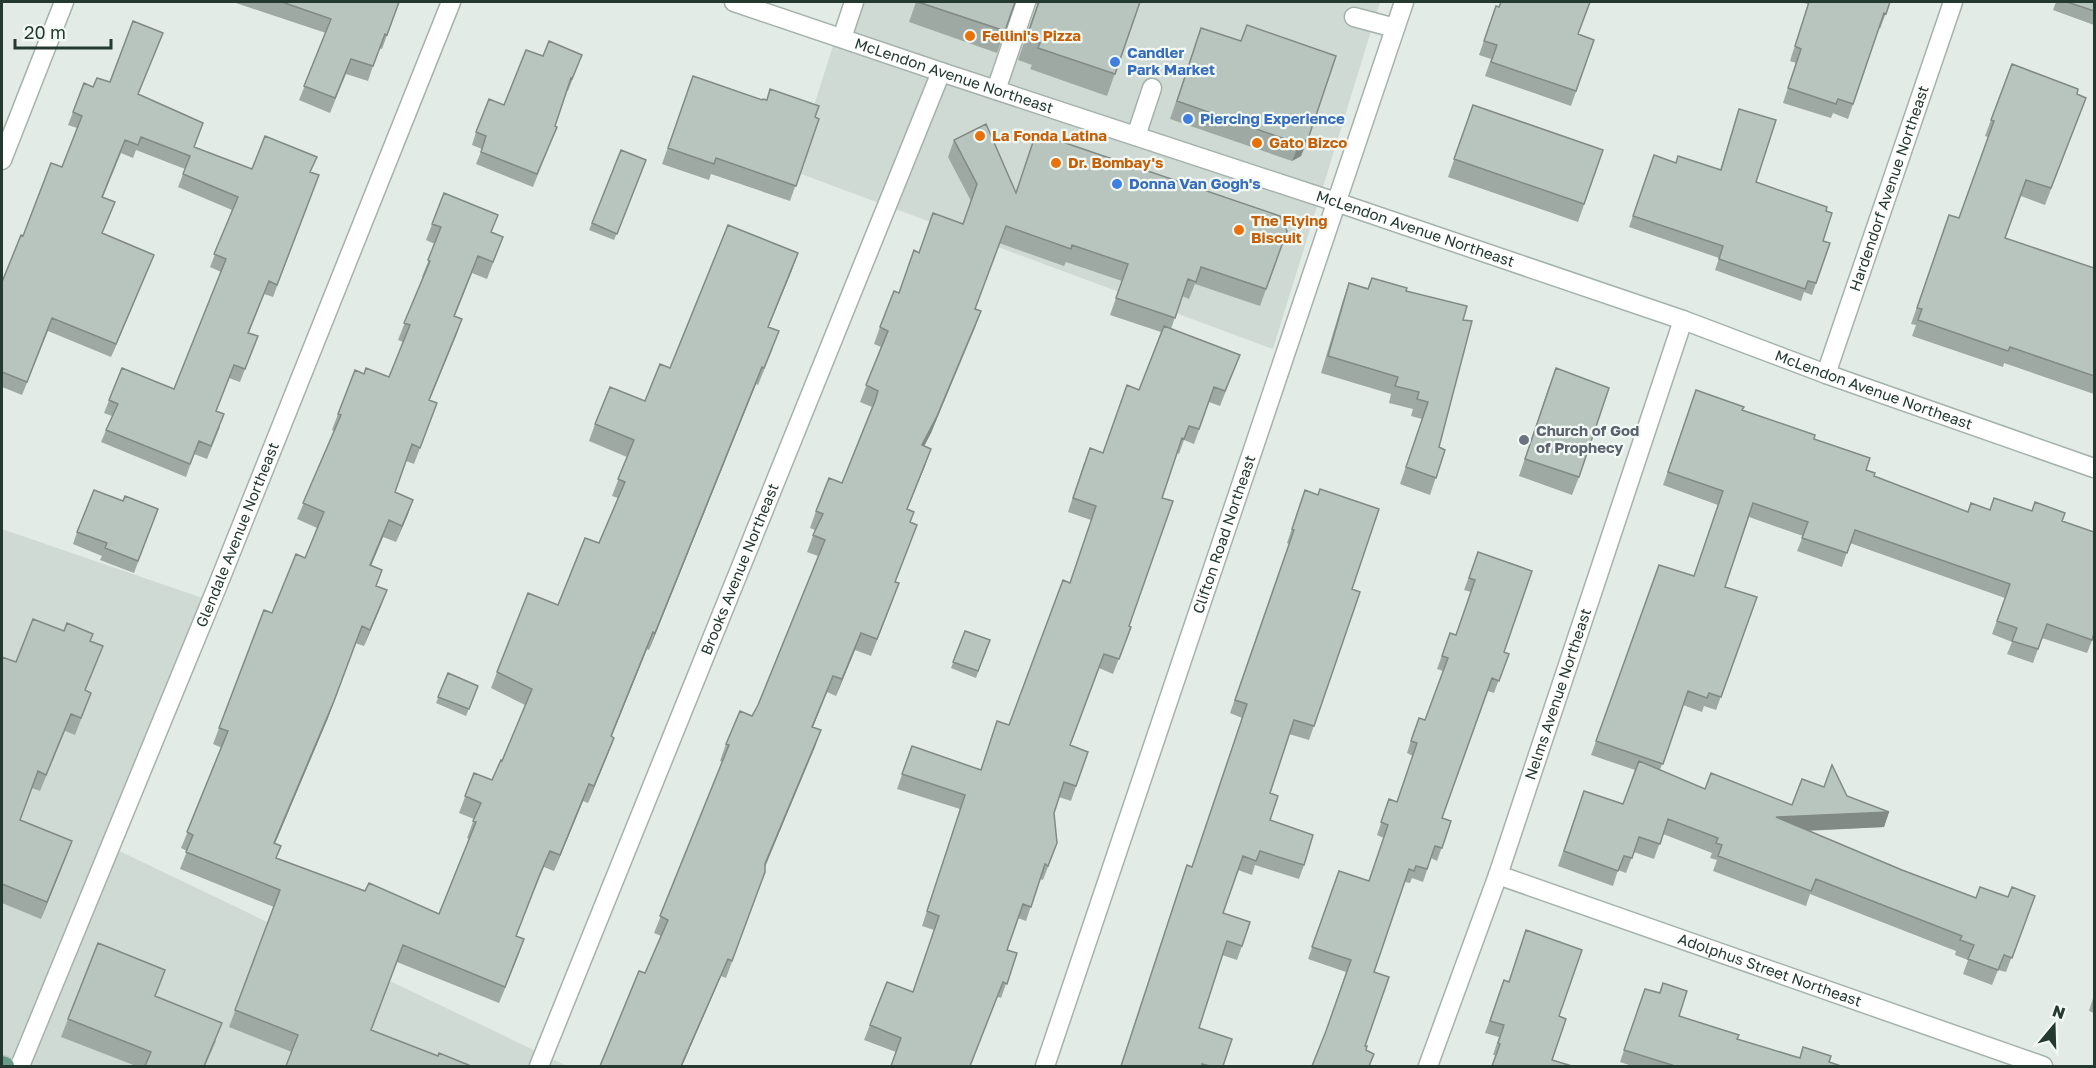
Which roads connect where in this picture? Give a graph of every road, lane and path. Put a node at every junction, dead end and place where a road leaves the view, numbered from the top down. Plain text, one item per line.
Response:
1 (64, 2) edge
2 (451, 2) edge
3 (734, 2) edge
4 (854, 2) edge
5 (1026, 2) edge
6 (1404, 2) edge
7 (1953, 2) edge
8 (1354, 17) dead end
9 (1395, 28) junction
10 (842, 38) junction
11 (941, 72) junction
12 (1152, 88) dead end
13 (996, 90) junction
14 (1136, 136) junction
15 (2, 160) edge
16 (1336, 202) junction
17 (1683, 320) junction
18 (1826, 374) junction
19 (2094, 468) edge
20 (1498, 875) junction
21 (20, 1066) edge
22 (539, 1066) edge
23 (1045, 1066) edge
24 (1428, 1066) edge
25 (2043, 1066) edge

1 - 15 street
2 - 21 street, Glendale Avenue Northeast
3 - 10 street, McLendon Avenue Northeast
4 - 10 street
5 - 13 street
6 - 9 street, Clifton Road Northeast
7 - 18 street, Hardendorf Avenue Northeast
8 - 9 street
9 - 16 street, Clifton Road Northeast
10 - 11 street, McLendon Avenue Northeast
11 - 13 street, McLendon Avenue Northeast
11 - 22 street, Brooks Avenue Northeast
12 - 14 street
13 - 14 street, McLendon Avenue Northeast
14 - 16 street, McLendon Avenue Northeast
16 - 17 street, McLendon Avenue Northeast
16 - 23 street, Clifton Road Northeast
17 - 18 street, McLendon Avenue Northeast
17 - 20 street, Nelms Avenue Northeast
18 - 19 street, McLendon Avenue Northeast
20 - 24 street, Nelms Avenue Northeast
20 - 25 street, Adolphus Street Northeast

